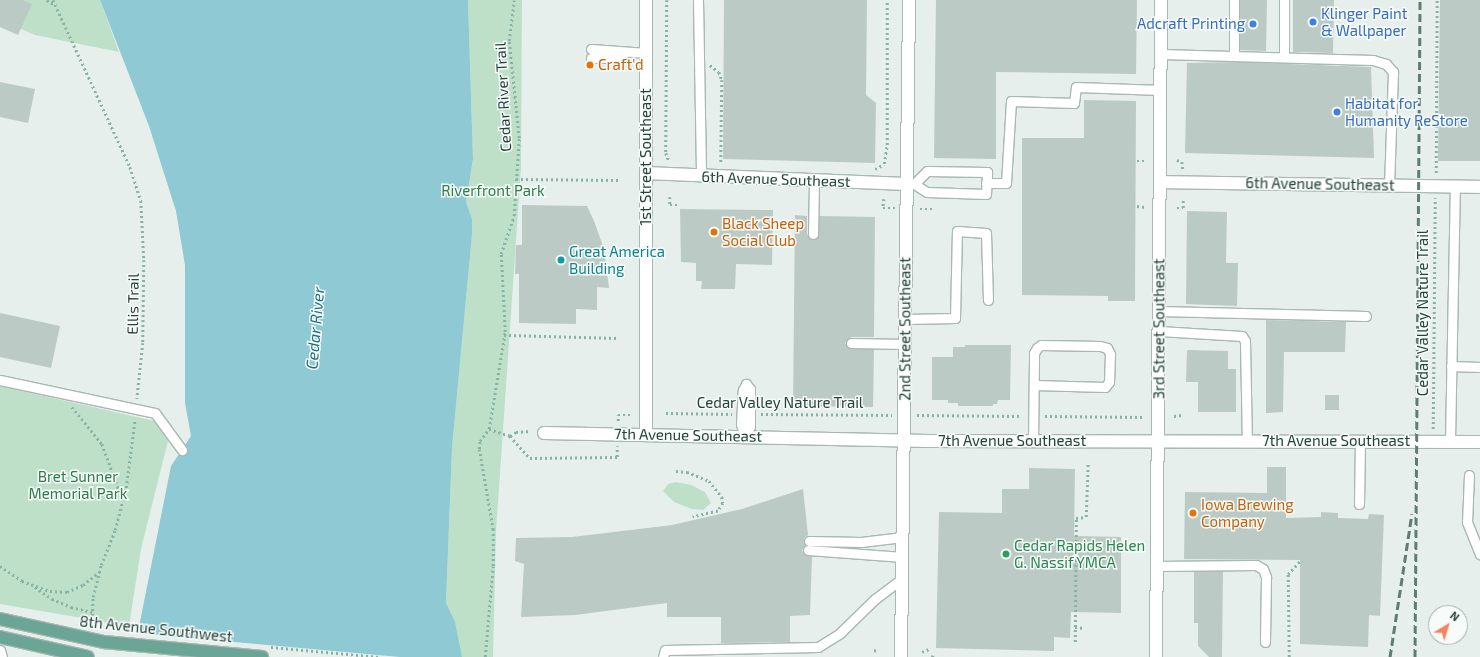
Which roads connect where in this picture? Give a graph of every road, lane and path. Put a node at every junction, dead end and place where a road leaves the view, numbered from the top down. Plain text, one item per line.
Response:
1 (47, 0) edge
2 (53, 0) edge
3 (514, 0) edge
4 (646, 0) edge
5 (667, 0) edge
6 (698, 0) edge
7 (887, 0) edge
8 (908, 0) edge
9 (1161, 0) edge
10 (1234, 0) edge
11 (1284, 0) edge
12 (1437, 0) edge
13 (56, 6) junction
14 (591, 53) dead end
15 (647, 53) junction
16 (1161, 54) junction
17 (1234, 55) junction
18 (1284, 57) junction
19 (709, 64) dead end
20 (1161, 90) junction
21 (1137, 160) dead end
22 (1177, 160) dead end
23 (1144, 161) dead end
24 (669, 163) dead end
25 (884, 164) junction
26 (1183, 169) dead end
27 (872, 171) dead end
28 (883, 171) dead end
29 (701, 172) junction
30 (646, 173) junction
31 (1436, 176) dead end
32 (516, 179) junction
33 (619, 180) dead end
34 (814, 180) junction
35 (1160, 182) junction
36 (986, 183) junction
37 (910, 184) junction
38 (1389, 185) junction
39 (1455, 186) junction
40 (1480, 187) edge
41 (670, 197) dead end
42 (1435, 197) dead end
43 (1183, 198) dead end
44 (884, 199) dead end
45 (677, 205) dead end
46 (1137, 206) dead end
47 (1145, 207) dead end
48 (895, 208) dead end
49 (1176, 208) dead end
50 (932, 209) dead end
51 (920, 210) dead end
52 (813, 234) dead end
53 (988, 300) dead end
54 (1159, 311) junction
55 (1366, 316) dead end
56 (905, 319) junction
57 (1159, 331) junction
58 (504, 335) junction
59 (618, 338) dead end
60 (851, 343) dead end
61 (905, 344) junction
62 (1451, 366) junction
63 (1480, 366) edge
64 (0, 380) edge
65 (1034, 386) junction
66 (58, 392) junction
67 (136, 408) junction
68 (666, 413) dead end
69 (746, 414) junction
70 (630, 415) dead end
71 (894, 415) dead end
72 (1182, 415) dead end
73 (1174, 416) dead end
74 (618, 424) dead end
75 (488, 429) junction
76 (1433, 430) dead end
77 (544, 432) joint
78 (646, 435) junction
79 (510, 436) junction
80 (745, 437) junction
81 (904, 440) junction
82 (1033, 440) junction
83 (1158, 441) junction
84 (1247, 441) junction
85 (1360, 441) junction
86 (1450, 441) junction
87 (1480, 442) edge
88 (617, 446) dead end
89 (182, 450) dead end
90 (1088, 463) dead end
91 (676, 471) dead end
92 (1469, 475) dead end
93 (123, 499) junction
94 (1359, 504) dead end
95 (693, 517) dead end
96 (903, 537) junction
97 (1480, 555) edge
98 (903, 557) junction
99 (1300, 562) dead end
100 (0, 566) edge
101 (1157, 566) junction
102 (100, 571) junction
103 (903, 578) junction
104 (32, 584) junction
105 (92, 612) junction
106 (0, 619) edge
107 (92, 621) dead end
108 (1075, 627) junction
109 (1084, 628) dead end
110 (0, 637) edge
111 (1075, 642) dead end
112 (1265, 642) dead end
113 (929, 649) dead end
114 (0, 650) edge
115 (874, 650) dead end
116 (878, 651) dead end
117 (922, 652) dead end
118 (2, 657) edge
119 (88, 657) edge
120 (262, 657) edge
121 (486, 657) edge
122 (664, 657) edge
123 (901, 657) edge
124 (1156, 657) edge
125 (1289, 657) edge

1 - 13 path
2 - 13 path, Ellis Trail
3 - 32 path, Cedar River Trail
4 - 15 street, 1st Street Southeast
5 - 24 path
6 - 29 lane
7 - 25 path
8 - 37 street, 2nd Street Southeast
9 - 16 street, 3rd Street Southeast
10 - 17 lane
11 - 18 lane
12 - 31 path
13 - 67 path, Ellis Trail
14 - 15 lane
15 - 30 street, 1st Street Southeast
16 - 17 lane
16 - 20 street, 3rd Street Southeast
17 - 18 lane
18 - 38 lane
19 - 29 path
20 - 35 street, 3rd Street Southeast
20 - 36 lane
21 - 23 path
22 - 26 path
25 - 27 path
25 - 28 path
29 - 30 street, 6th Avenue Southeast
29 - 34 street, 6th Avenue Southeast
30 - 78 street, 1st Street Southeast
32 - 33 path
32 - 58 path, Cedar River Trail
34 - 37 street, 6th Avenue Southeast
34 - 52 lane
35 - 38 street, 6th Avenue Southeast
35 - 54 street, 3rd Street Southeast
36 - 37 lane
36 - 37 lane
37 - 56 street, 2nd Street Southeast
38 - 39 street, 6th Avenue Southeast
39 - 40 street, 6th Avenue Southeast
39 - 62 lane
41 - 45 path
42 - 76 path, Cedar Valley Nature Trail
43 - 49 path
44 - 48 path
46 - 47 path
50 - 51 path
53 - 56 lane
54 - 55 lane
54 - 57 street, 3rd Street Southeast
56 - 61 street, 2nd Street Southeast
57 - 83 street, 3rd Street Southeast
57 - 84 lane
58 - 59 path
58 - 75 path, Cedar River Trail
60 - 61 lane
61 - 81 street, 2nd Street Southeast
62 - 63 lane
62 - 86 lane
64 - 66 lane
65 - 65 lane
65 - 82 lane
66 - 67 lane
66 - 93 path
67 - 89 lane
67 - 93 path, Ellis Trail
68 - 69 path, Cedar Valley Nature Trail
69 - 71 path, Cedar Valley Nature Trail
69 - 80 lane
70 - 74 path
72 - 73 path
75 - 79 path
75 - 121 path, Cedar River Trail
77 - 78 street, 7th Avenue Southeast
77 - 79 path
78 - 80 street, 7th Avenue Southeast
79 - 88 path
80 - 81 street, 7th Avenue Southeast
81 - 82 street, 7th Avenue Southeast
81 - 96 street, 2nd Street Southeast
82 - 83 street, 7th Avenue Southeast
83 - 84 street, 7th Avenue Southeast
83 - 101 street, 3rd Street Southeast
84 - 85 street, 7th Avenue Southeast
85 - 86 street, 7th Avenue Southeast
85 - 94 lane
86 - 87 street, 7th Avenue Southeast
90 - 108 path
91 - 95 path
92 - 97 lane
93 - 102 path, Ellis Trail
96 - 98 street, 2nd Street Southeast
96 - 98 lane
98 - 103 street, 2nd Street Southeast
99 - 125 path
100 - 104 path
101 - 112 lane
101 - 124 street, 3rd Street Southeast
102 - 104 path
102 - 105 path, Ellis Trail
103 - 122 lane
103 - 123 street, 2nd Street Southeast
104 - 105 path
105 - 107 path, Ellis Trail
106 - 120 main road, 8th Avenue Southwest
108 - 109 path
108 - 111 path
110 - 119 main road
113 - 117 path
114 - 118 lane
115 - 116 path

